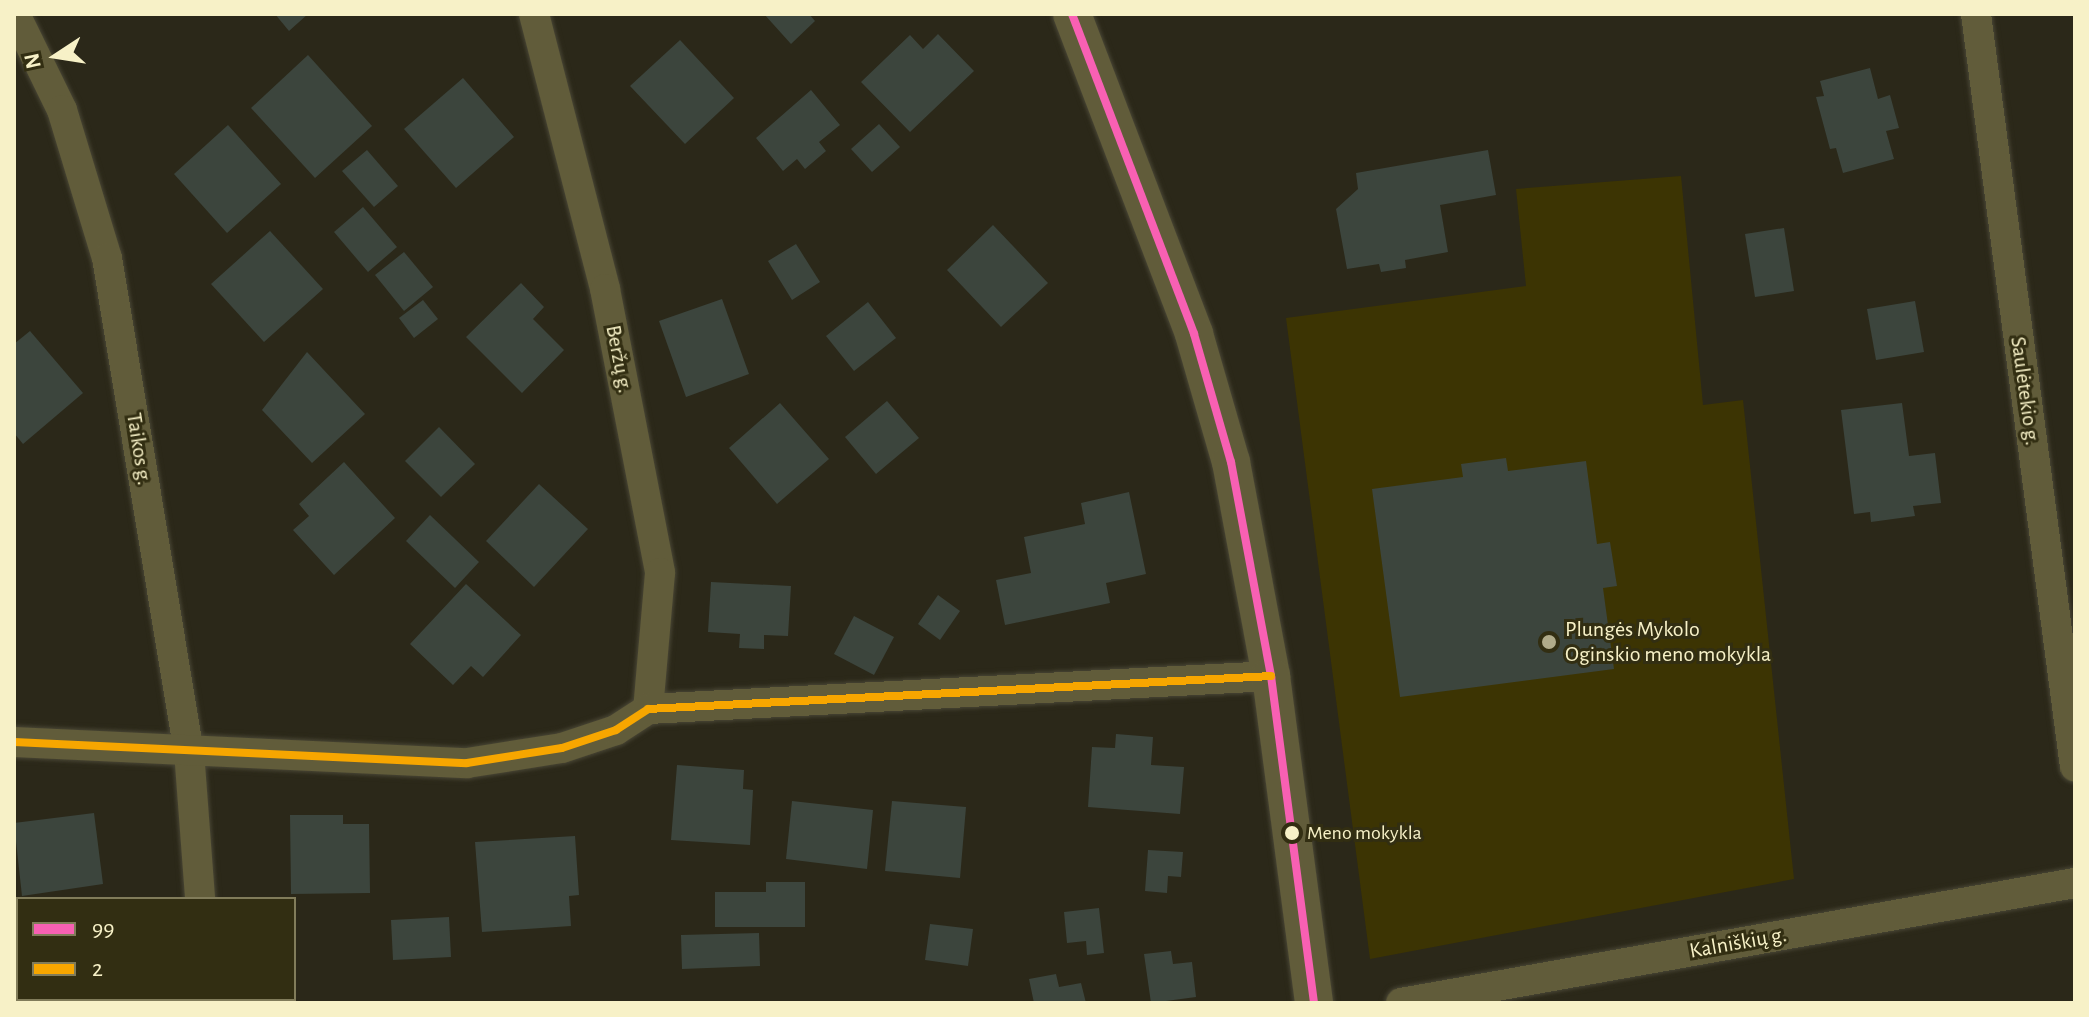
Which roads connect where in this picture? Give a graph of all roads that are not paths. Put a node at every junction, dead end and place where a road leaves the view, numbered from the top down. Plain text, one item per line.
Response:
1 (15, 14) edge
2 (534, 14) edge
3 (1072, 14) edge
4 (1976, 14) edge
5 (1271, 676) junction
6 (648, 709) junction
7 (14, 742) edge
8 (189, 751) junction
9 (2075, 767) edge
10 (2075, 883) edge
11 (200, 897) edge
12 (1314, 1003) edge
13 (1401, 1003) edge

1 - 8 street, Taikos g.
2 - 6 street, Beržų g.
3 - 5 street
4 - 9 street, Saulėtekio g.
5 - 6 street
5 - 12 street
6 - 8 street
7 - 8 street
8 - 11 street, Taikos g.
10 - 13 street, Kalniškių g.

